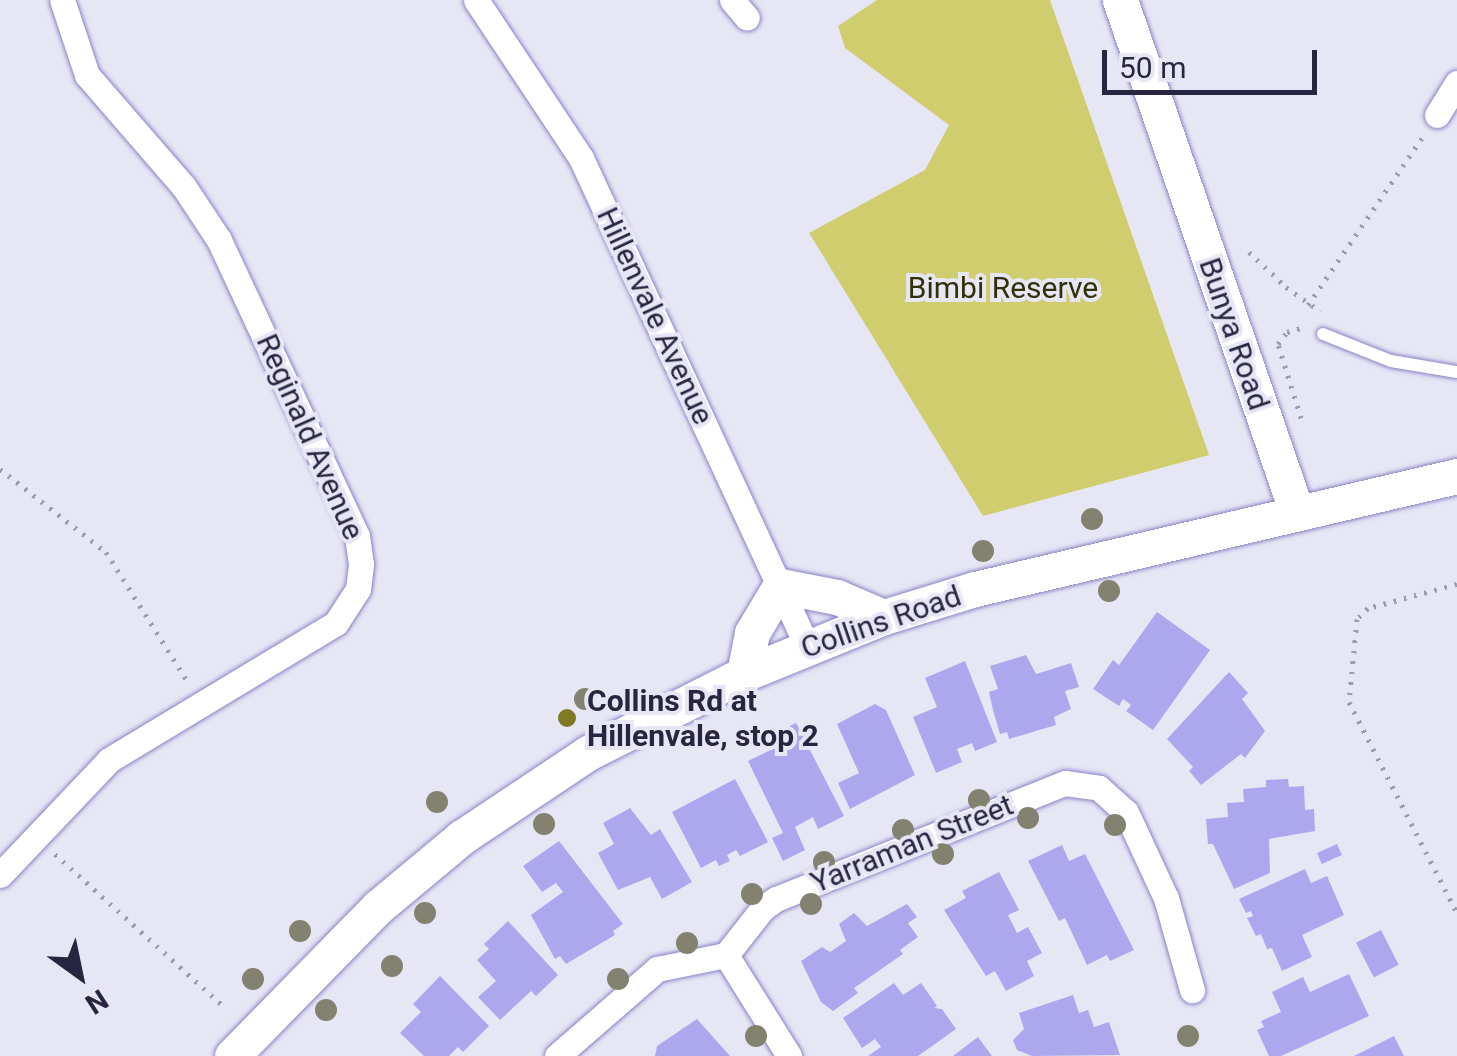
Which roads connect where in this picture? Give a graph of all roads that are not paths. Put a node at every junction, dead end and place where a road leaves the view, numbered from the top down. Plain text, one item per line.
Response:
1 (62, 0) edge
2 (476, 0) edge
3 (1120, 0) edge
4 (1457, 84) edge
5 (1437, 115) road end
6 (1322, 334) dead end
7 (1457, 372) edge
8 (1457, 476) edge
9 (1297, 512) junction
10 (780, 586) junction
11 (884, 618) junction
12 (807, 646) junction
13 (744, 674) junction
14 (0, 875) edge
15 (726, 955) junction
16 (1192, 990) dead end
17 (232, 1056) edge
18 (558, 1056) edge
19 (789, 1056) edge

1 - 14 street, Reginald Avenue
2 - 10 street, Hillenvale Avenue
3 - 9 main road, Bunya Road
4 - 5 street
6 - 7 lane
8 - 9 main road
9 - 11 main road, Collins Road
10 - 11 main road
10 - 12 street, Hillenvale Avenue
10 - 13 main road
11 - 12 main road, Collins Road
12 - 13 main road, Collins Road
13 - 17 main road, Collins Road
15 - 16 street, Yarraman Street
15 - 18 street
15 - 19 street

